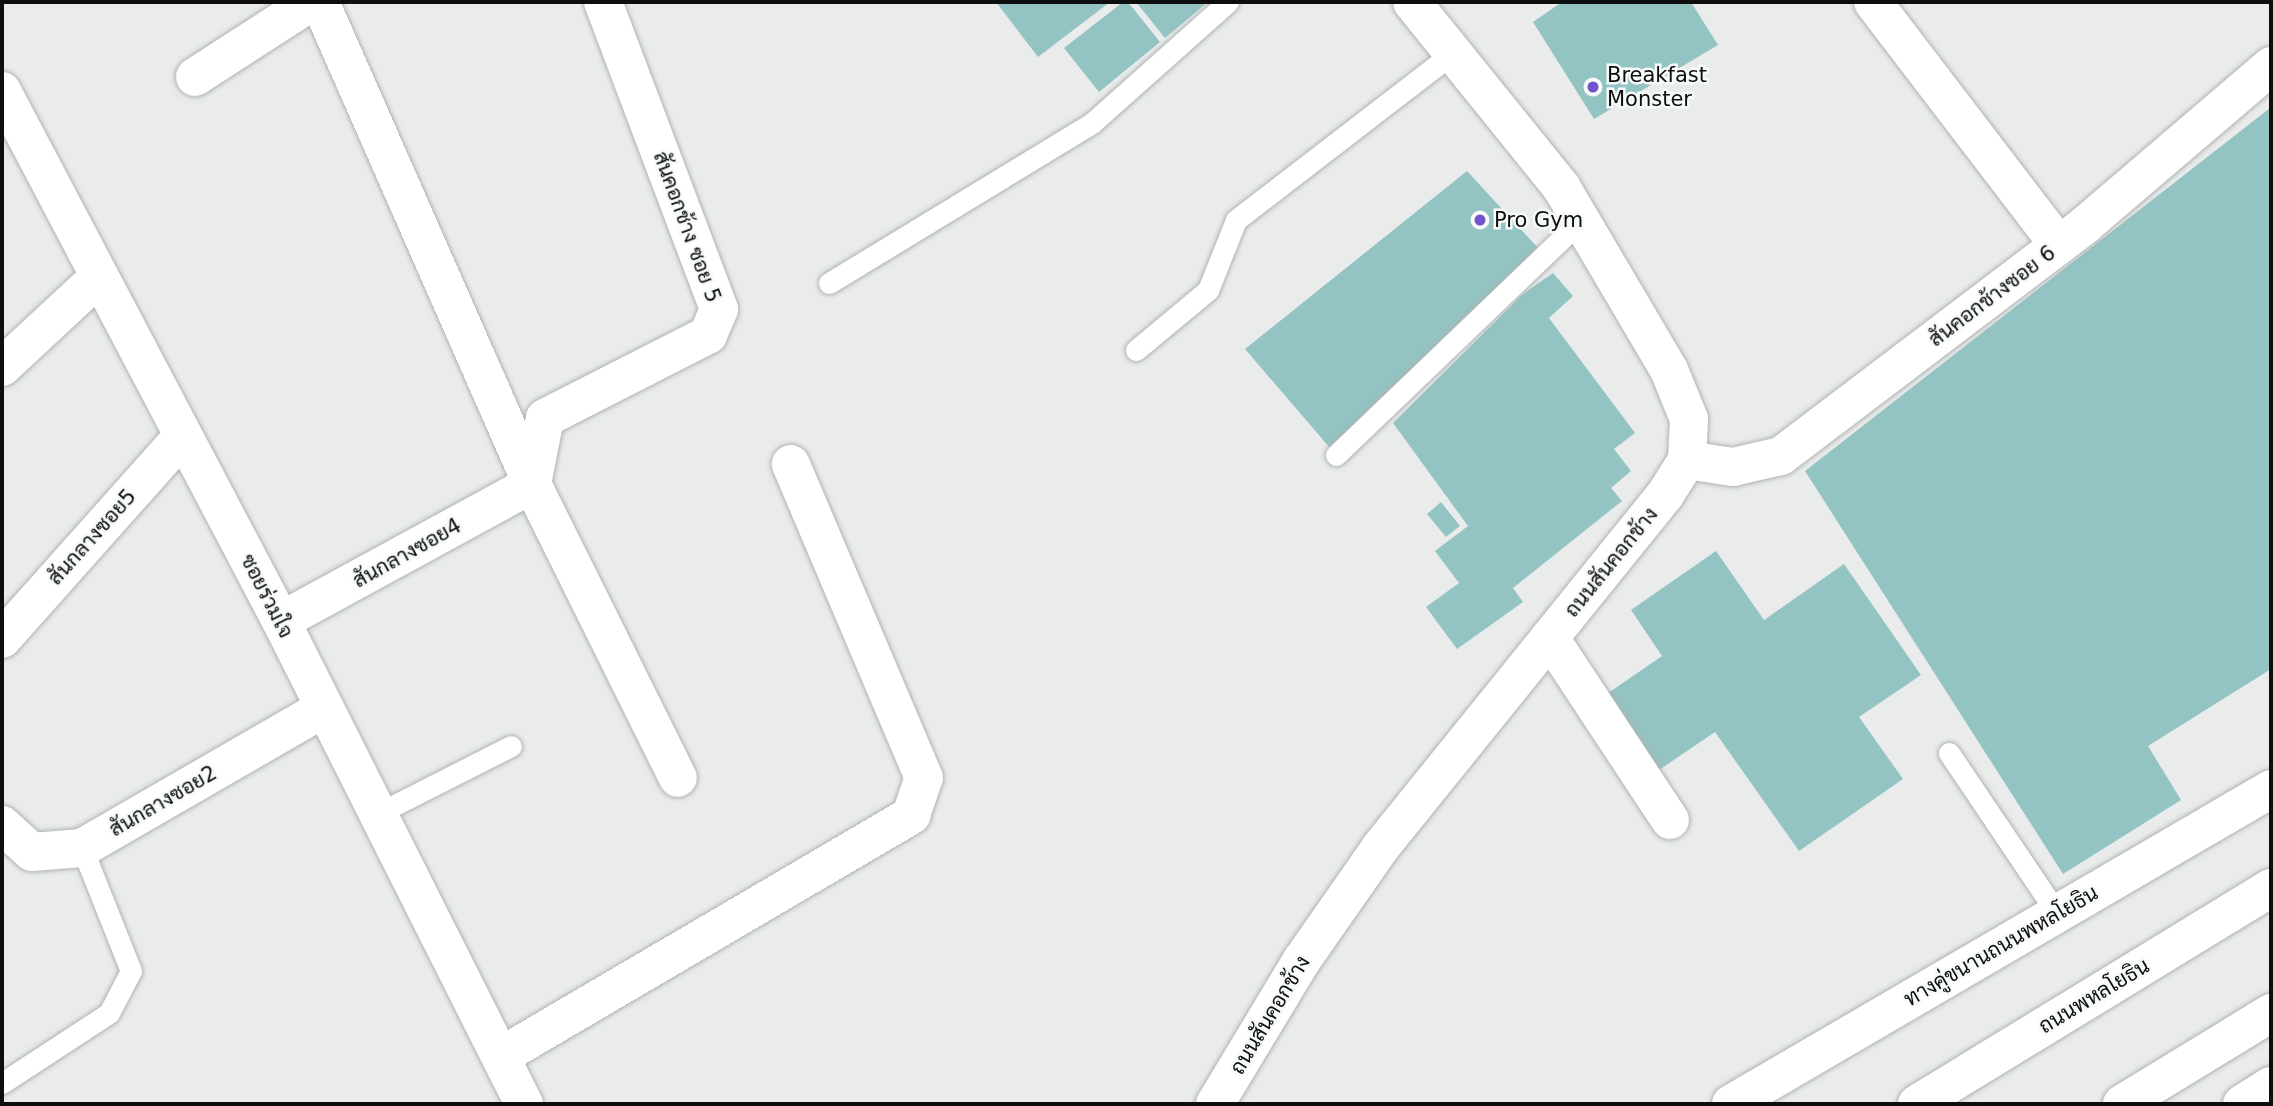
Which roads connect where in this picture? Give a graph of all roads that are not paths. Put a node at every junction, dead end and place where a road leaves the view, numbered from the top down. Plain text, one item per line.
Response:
1 (311, 2) edge
2 (320, 2) edge
3 (603, 2) edge
4 (1228, 2) edge
5 (1412, 2) edge
6 (1873, 2) edge
7 (1453, 52) junction
8 (2271, 66) edge
9 (195, 77) dead end
10 (2, 91) edge
11 (1581, 220) junction
12 (2059, 245) junction
13 (99, 277) junction
14 (829, 284) dead end
15 (1136, 349) dead end
16 (2, 367) edge
17 (183, 436) junction
18 (1336, 455) dead end
19 (1687, 460) junction
20 (791, 464) dead end
21 (532, 484) junction
22 (281, 621) junction
23 (1550, 638) junction
24 (2, 639) edge
25 (323, 709) junction
26 (511, 746) dead end
27 (1949, 753) dead end
28 (678, 778) dead end
29 (2271, 789) edge
30 (377, 814) junction
31 (1670, 820) dead end
32 (2, 825) edge
33 (82, 849) junction
34 (2271, 888) edge
35 (2057, 913) junction
36 (2271, 1013) edge
37 (501, 1056) junction
38 (2, 1083) edge
39 (2271, 1086) edge
40 (524, 1104) edge
41 (1215, 1104) edge
42 (1731, 1104) edge
43 (1917, 1104) edge
44 (2122, 1104) edge
45 (2242, 1104) edge

1 - 9 street
2 - 21 street
3 - 21 street, สันคอกช้าง ซอย 5
4 - 14 lane
5 - 7 street, ถนนสันคอกช้าง
6 - 12 street
7 - 11 street, ถนนสันคอกช้าง
7 - 15 lane
8 - 12 street, สันคอกช้างซอย 6
10 - 13 street, ซอยร่วมใจ
11 - 18 lane
11 - 19 street, ถนนสันคอกช้าง
12 - 19 street, สันคอกช้างซอย 6
13 - 16 street
13 - 17 street, ซอยร่วมใจ
17 - 22 street, ซอยร่วมใจ
17 - 24 street, สันกลางซอย5
19 - 23 street, ถนนสันคอกช้าง
20 - 37 street
21 - 22 street, สันกลางซอย4
21 - 28 street
22 - 25 street, ซอยร่วมใจ
23 - 31 street
23 - 41 street, ถนนสันคอกช้าง
25 - 30 street, ซอยร่วมใจ
25 - 33 street, สันกลางซอย2
26 - 30 lane
27 - 35 lane
29 - 35 street, ทางคู่ขนานถนนพหลโยธิน
30 - 37 street, ซอยร่วมใจ
32 - 33 street, สันกลางซอย2
33 - 38 lane
34 - 43 street, ถนนพหลโยธิน
35 - 42 street, ทางคู่ขนานถนนพหลโยธิน
36 - 44 street
37 - 40 street, ซอยร่วมใจ
39 - 45 street

